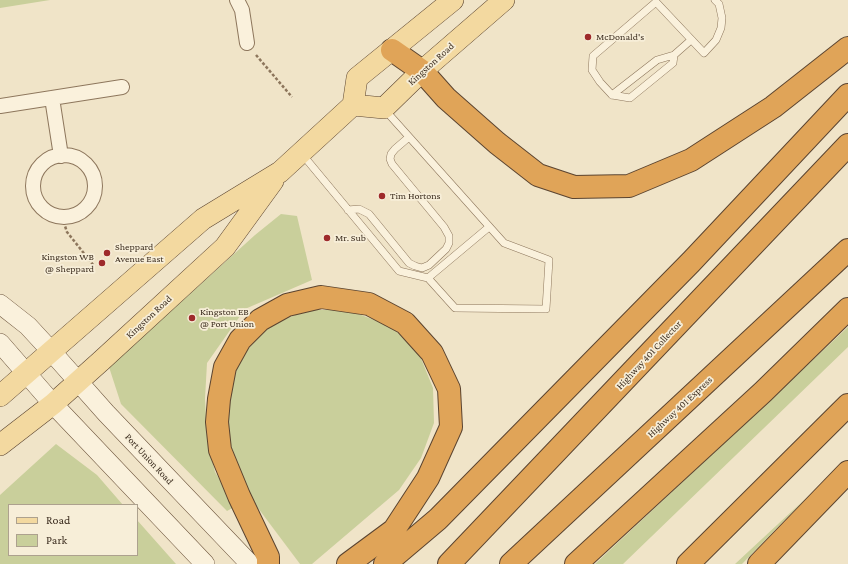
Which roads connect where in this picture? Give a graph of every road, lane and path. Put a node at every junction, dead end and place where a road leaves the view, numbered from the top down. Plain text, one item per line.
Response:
1 (237, 0) edge
2 (453, 0) edge
3 (504, 0) edge
4 (715, 0) edge
5 (691, 40) junction
6 (247, 43) joint
7 (848, 48) edge
8 (392, 50) junction
9 (674, 55) junction
10 (422, 71) junction
11 (122, 87) dead end
12 (612, 95) junction
13 (848, 95) edge
14 (292, 97) dead end
15 (52, 98) junction
16 (353, 105) junction
17 (0, 106) edge
18 (384, 108) junction
19 (409, 137) junction
20 (848, 145) edge
21 (301, 153) junction
22 (61, 156) junction
23 (280, 172) junction
24 (348, 210) junction
25 (62, 217) junction
26 (489, 227) junction
27 (848, 250) edge
28 (94, 266) dead end
29 (428, 278) junction
30 (0, 304) edge
31 (848, 309) edge
32 (0, 343) edge
33 (51, 351) junction
34 (26, 372) junction
35 (78, 381) junction
36 (0, 396) edge
37 (53, 404) junction
38 (848, 405) edge
39 (0, 445) edge
40 (848, 472) edge
41 (205, 564) edge
42 (250, 564) edge
43 (268, 564) edge
44 (348, 564) edge
45 (385, 564) edge
46 (449, 564) edge
47 (511, 564) edge
48 (576, 564) edge
49 (688, 564) edge
50 (759, 564) edge

1 - 6 street
2 - 8 main road
3 - 10 main road, Kingston Road
4 - 5 lane
5 - 9 lane
5 - 12 lane
6 - 14 path
7 - 10 highway
8 - 10 highway
8 - 16 main road
9 - 12 lane
9 - 12 lane
10 - 18 main road, Kingston Road
11 - 15 street
13 - 45 highway
15 - 17 street
15 - 22 street
16 - 18 main road
16 - 21 main road, Kingston Road
18 - 19 lane
19 - 24 lane
19 - 26 lane
20 - 46 highway, Highway 401 Collector
21 - 23 main road, Kingston Road
21 - 24 lane
22 - 25 street
22 - 25 street
23 - 33 main road, Kingston Road
23 - 35 main road, Kingston Road
24 - 29 lane
25 - 28 path
26 - 29 lane
26 - 29 lane
27 - 47 highway, Highway 401 Express
30 - 33 main road
31 - 48 highway
32 - 34 main road
33 - 34 main road, Kingston Road
33 - 35 main road, Port Union Road
34 - 36 main road, Kingston Road
34 - 37 main road
35 - 37 main road, Kingston Road
35 - 42 main road, Port Union Road
37 - 39 main road, Kingston Road
37 - 41 main road
38 - 49 highway
40 - 50 highway
43 - 44 highway

